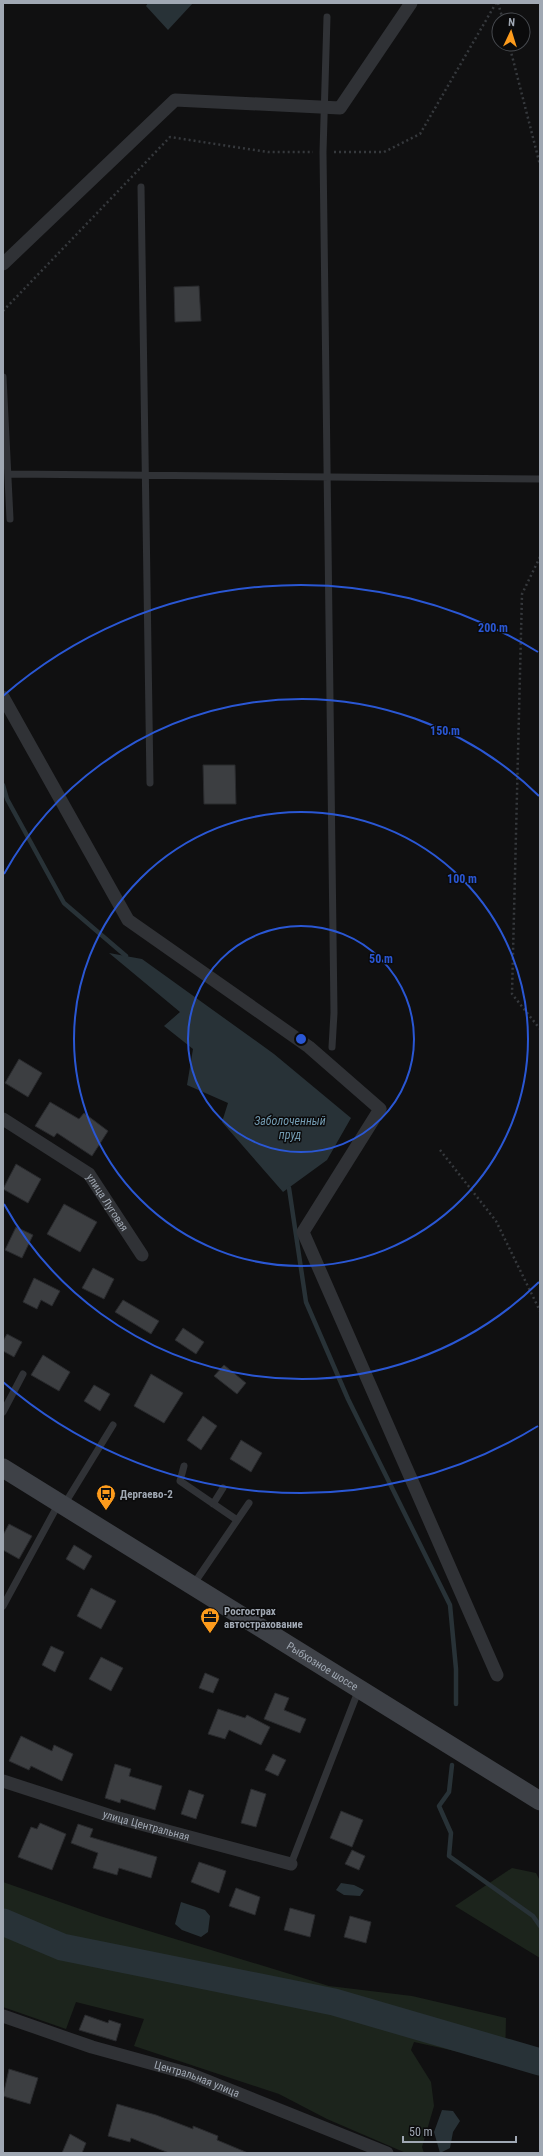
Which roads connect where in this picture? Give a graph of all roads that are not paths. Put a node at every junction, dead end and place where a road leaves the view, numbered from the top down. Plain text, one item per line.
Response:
1 (411, 3) edge
2 (327, 17) dead end
3 (323, 107) junction
4 (140, 187) dead end
5 (3, 264) edge
6 (3, 377) edge
7 (8, 474) junction
8 (144, 475) junction
9 (329, 477) junction
10 (540, 479) edge
11 (10, 519) dead end
12 (3, 697) edge
13 (150, 783) dead end
14 (332, 1047) dead end
15 (3, 1119) edge
16 (142, 1255) dead end
17 (23, 1374) dead end
18 (3, 1412) edge
19 (113, 1425) dead end
20 (184, 1466) dead end
21 (3, 1468) edge
22 (223, 1488) dead end
23 (62, 1503) junction
24 (249, 1503) dead end
25 (213, 1504) junction
26 (237, 1520) junction
27 (193, 1585) junction
28 (3, 1606) edge
29 (496, 1675) dead end
30 (360, 1689) junction
31 (3, 1781) edge
32 (540, 1801) edge
33 (291, 1864) joint
34 (3, 2016) edge
35 (387, 2153) edge

1 - 3 street
2 - 3 lane
3 - 5 street
3 - 9 lane
4 - 8 lane
6 - 7 lane
7 - 8 lane
7 - 11 lane
8 - 9 lane
8 - 13 lane
9 - 10 lane
9 - 14 lane
12 - 29 street
15 - 16 street, улица Луговая
17 - 18 lane
19 - 23 lane
20 - 25 lane
21 - 23 main road, Рыбхозное шоссе
22 - 25 lane
23 - 27 main road, Рыбхозное шоссе
23 - 28 lane
24 - 26 lane
25 - 26 lane
26 - 27 lane
27 - 30 main road, Рыбхозное шоссе
30 - 32 main road, Рыбхозное шоссе
30 - 33 lane
31 - 33 street, улица Центральная
34 - 35 street, Центральная улица

